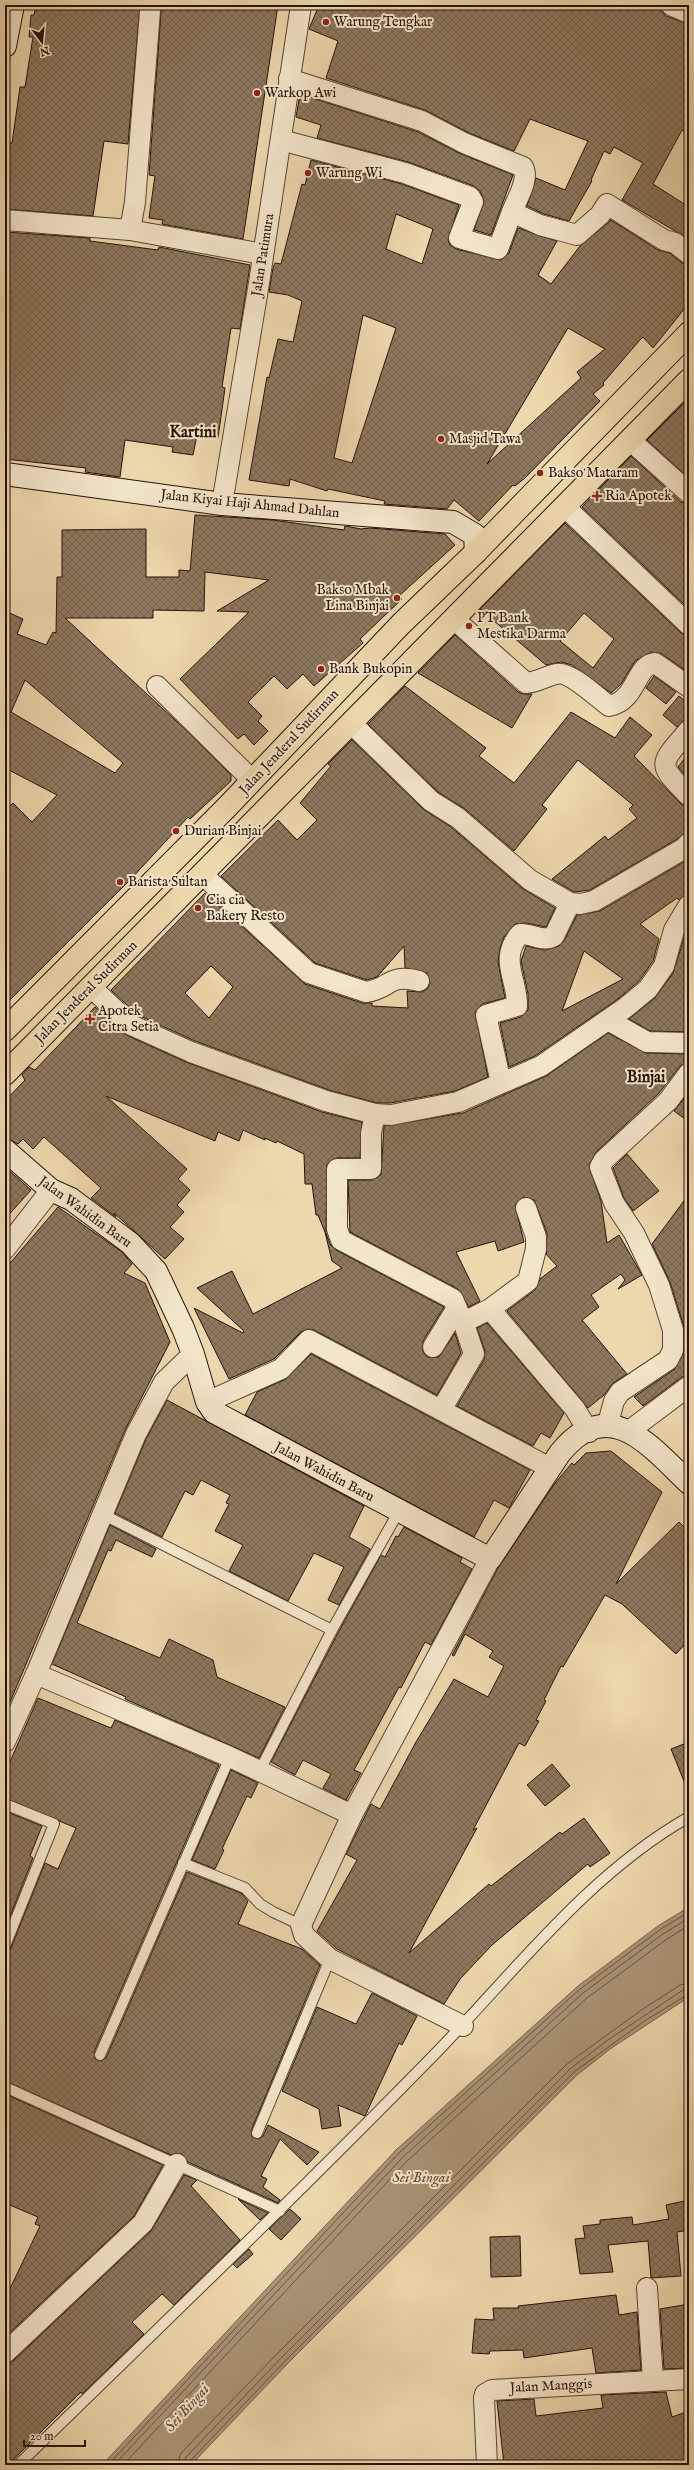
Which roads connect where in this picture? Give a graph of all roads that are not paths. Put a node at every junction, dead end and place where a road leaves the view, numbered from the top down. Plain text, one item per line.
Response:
1 (13, 5) edge
2 (301, 5) edge
3 (671, 5) edge
4 (150, 11) dead end
5 (689, 14) edge
6 (5, 46) edge
7 (290, 79) junction
8 (281, 140) junction
9 (512, 212) junction
10 (5, 220) edge
11 (130, 230) junction
12 (263, 254) junction
13 (689, 254) edge
14 (689, 333) edge
15 (689, 380) edge
16 (630, 440) junction
17 (5, 474) edge
18 (689, 493) edge
19 (222, 504) junction
20 (564, 506) junction
21 (476, 552) junction
22 (454, 619) junction
23 (401, 624) junction
24 (689, 625) edge
25 (426, 647) junction
26 (157, 686) dead end
27 (689, 687) edge
28 (350, 723) junction
29 (689, 730) edge
30 (252, 780) junction
31 (689, 796) edge
32 (227, 808) junction
33 (247, 828) junction
34 (689, 843) edge
35 (202, 874) junction
36 (570, 903) junction
37 (689, 905) edge
38 (116, 961) junction
39 (66, 967) junction
40 (419, 981) dead end
41 (91, 987) junction
42 (608, 1020) junction
43 (5, 1030) edge
44 (689, 1042) edge
45 (689, 1073) edge
46 (5, 1074) edge
47 (501, 1083) junction
48 (375, 1114) junction
49 (5, 1150) edge
50 (51, 1190) junction
51 (526, 1208) dead end
52 (5, 1249) edge
53 (490, 1308) junction
54 (463, 1314) junction
55 (433, 1347) dead end
56 (193, 1354) junction
57 (689, 1386) edge
58 (207, 1402) junction
59 (441, 1410) junction
60 (598, 1429) junction
61 (630, 1431) junction
62 (550, 1468) junction
63 (689, 1483) edge
64 (399, 1511) junction
65 (102, 1514) junction
66 (490, 1559) junction
67 (332, 1630) junction
68 (36, 1674) junction
69 (5, 1742) edge
70 (230, 1756) junction
71 (260, 1770) junction
72 (5, 1804) edge
73 (352, 1815) junction
74 (689, 1817) edge
75 (183, 1863) junction
76 (301, 1925) junction
77 (5, 1946) edge
78 (330, 1958) junction
79 (463, 2026) junction
80 (100, 2055) dead end
81 (5, 2087) edge
82 (257, 2133) dead end
83 (177, 2164) junction
84 (280, 2212) junction
85 (647, 2288) dead end
86 (5, 2353) edge
87 (689, 2379) edge
88 (653, 2381) junction
89 (18, 2465) edge
90 (487, 2465) edge

1 - 6 street
2 - 7 street, Jalan Patimura
3 - 5 street
4 - 11 street
7 - 8 street, Jalan Patimura
7 - 9 street
8 - 9 street
8 - 12 street, Jalan Patimura
9 - 13 street
10 - 11 street
11 - 12 street
12 - 19 street, Jalan Patimura
14 - 21 main road, Jalan Jenderal Sudirman
15 - 16 main road, Jalan Jenderal Sudirman
16 - 18 street
16 - 20 main road, Jalan Jenderal Sudirman
17 - 19 street, Jalan Kiyai Haji Ahmad Dahlan
19 - 21 street, Jalan Kiyai Haji Ahmad Dahlan
20 - 22 main road, Jalan Jenderal Sudirman
20 - 24 street
21 - 23 main road, Jalan Jenderal Sudirman
22 - 25 main road, Jalan Jenderal Sudirman
22 - 27 street
23 - 25 main road
23 - 30 main road, Jalan Jenderal Sudirman
25 - 28 main road, Jalan Jenderal Sudirman
26 - 30 street
28 - 33 main road, Jalan Jenderal Sudirman
28 - 36 street
29 - 31 street
30 - 32 main road, Jalan Jenderal Sudirman
32 - 33 main road
32 - 39 main road, Jalan Jenderal Sudirman
33 - 35 main road, Jalan Jenderal Sudirman
34 - 36 street
35 - 38 main road, Jalan Jenderal Sudirman
35 - 40 street
36 - 47 street
37 - 42 street
38 - 39 main road
38 - 41 main road, Jalan Jenderal Sudirman
39 - 43 main road, Jalan Jenderal Sudirman
41 - 46 main road, Jalan Jenderal Sudirman
41 - 48 street
42 - 44 street
42 - 47 street
45 - 60 street
47 - 48 street
48 - 54 street
49 - 50 street, Jalan Wahidin Baru
50 - 52 street
50 - 56 street, Jalan Wahidin Baru
51 - 53 street
53 - 54 street
53 - 60 street
54 - 55 street
54 - 59 street
56 - 58 street, Jalan Wahidin Baru
56 - 65 street
57 - 61 street
58 - 59 street
58 - 64 street, Jalan Wahidin Baru
59 - 62 street
60 - 61 street
60 - 62 street
61 - 63 street
62 - 66 street
64 - 66 street, Jalan Wahidin Baru
64 - 67 lane
65 - 67 lane
65 - 68 street
66 - 73 street
67 - 71 lane
68 - 69 street
68 - 70 street
70 - 71 street
70 - 75 lane
71 - 73 street
72 - 77 lane
73 - 76 street
74 - 79 lane
75 - 76 lane
75 - 80 lane
76 - 78 street
78 - 79 street
78 - 82 lane
79 - 84 lane
81 - 83 lane
83 - 84 lane
83 - 86 street
84 - 89 lane
85 - 88 street
87 - 88 street, Jalan Manggis
88 - 90 street, Jalan Manggis

